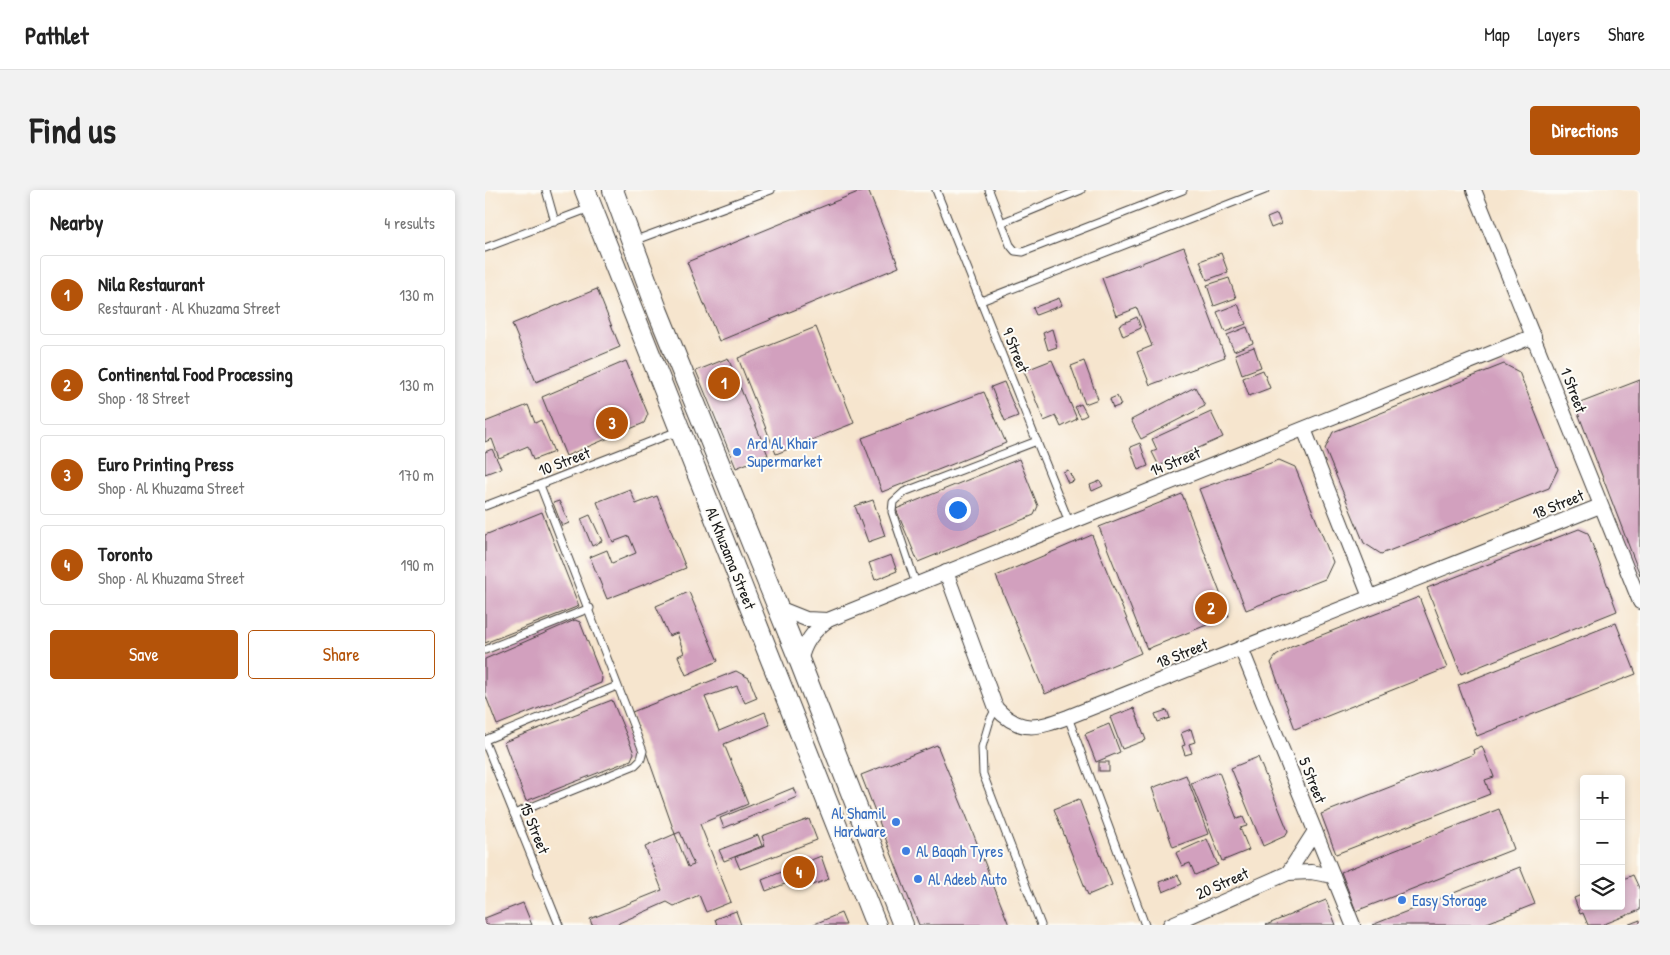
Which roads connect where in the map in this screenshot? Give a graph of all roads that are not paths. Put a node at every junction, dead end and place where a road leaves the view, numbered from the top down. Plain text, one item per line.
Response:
1 (546, 190) edge
2 (613, 190) edge
3 (771, 190) edge
4 (936, 190) edge
5 (989, 190) edge
6 (1081, 190) edge
7 (1183, 190) edge
8 (1265, 190) edge
9 (1474, 190) edge
10 (589, 198) edge
11 (555, 222) junction
12 (1001, 223) junction
13 (632, 241) junction
14 (485, 248) edge
15 (981, 301) junction
16 (634, 313) junction
17 (1534, 336) junction
18 (686, 380) junction
19 (1304, 429) junction
20 (680, 430) junction
21 (1037, 441) junction
22 (540, 485) junction
23 (485, 506) edge
24 (1600, 506) junction
25 (1069, 522) junction
26 (947, 572) junction
27 (916, 584) junction
28 (1370, 597) junction
29 (1640, 602) edge
30 (776, 607) junction
31 (590, 608) junction
32 (828, 620) junction
33 (1241, 648) junction
34 (485, 650) edge
35 (800, 662) junction
36 (617, 686) junction
37 (996, 708) junction
38 (1067, 717) junction
39 (485, 741) edge
40 (489, 760) edge
41 (514, 814) junction
42 (1315, 831) junction
43 (1288, 873) junction
44 (1333, 876) junction
45 (559, 925) edge
46 (876, 925) edge
47 (903, 925) edge
48 (1041, 925) edge
49 (1145, 925) edge
50 (1170, 925) edge
51 (1353, 925) edge

1 - 11 lane
2 - 13 street, Al Khuzama Street
3 - 13 lane
4 - 15 lane, 9 Street
5 - 12 lane
6 - 12 lane
7 - 12 lane
8 - 15 lane
9 - 17 street, 1 Street
10 - 11 lane
10 - 16 street, Al Khuzama Street
11 - 14 lane
13 - 18 street, Al Khuzama Street
15 - 21 lane, 9 Street
16 - 18 street
16 - 20 street, Al Khuzama Street
17 - 19 street, 14 Street
17 - 24 street, 1 Street
18 - 30 street, Al Khuzama Street
19 - 25 street, 14 Street
19 - 28 street
20 - 22 lane, 10 Street
20 - 46 street, Al Khuzama Street
21 - 25 lane, 9 Street
21 - 27 lane
22 - 23 lane, 10 Street
22 - 31 lane
24 - 28 street, 18 Street
24 - 29 street, 1 Street
25 - 26 street, 14 Street
26 - 27 street, 14 Street
26 - 37 street
27 - 32 street, 14 Street
28 - 33 street, 18 Street
30 - 32 street, 14 Street
30 - 35 street, Al Khuzama Street
31 - 34 lane
31 - 36 lane
32 - 35 street, 14 Street
33 - 38 street, 18 Street
33 - 42 street, 5 Street
35 - 47 street, Al Khuzama Street
36 - 39 lane
36 - 41 lane
37 - 38 street, 18 Street
37 - 48 lane
38 - 49 lane
39 - 40 lane, 15 Street
40 - 41 lane, 15 Street
41 - 45 lane, 15 Street
42 - 43 street
42 - 44 street, 5 Street
43 - 44 street, 20 Street
43 - 50 street, 20 Street
44 - 51 street, 5 Street

